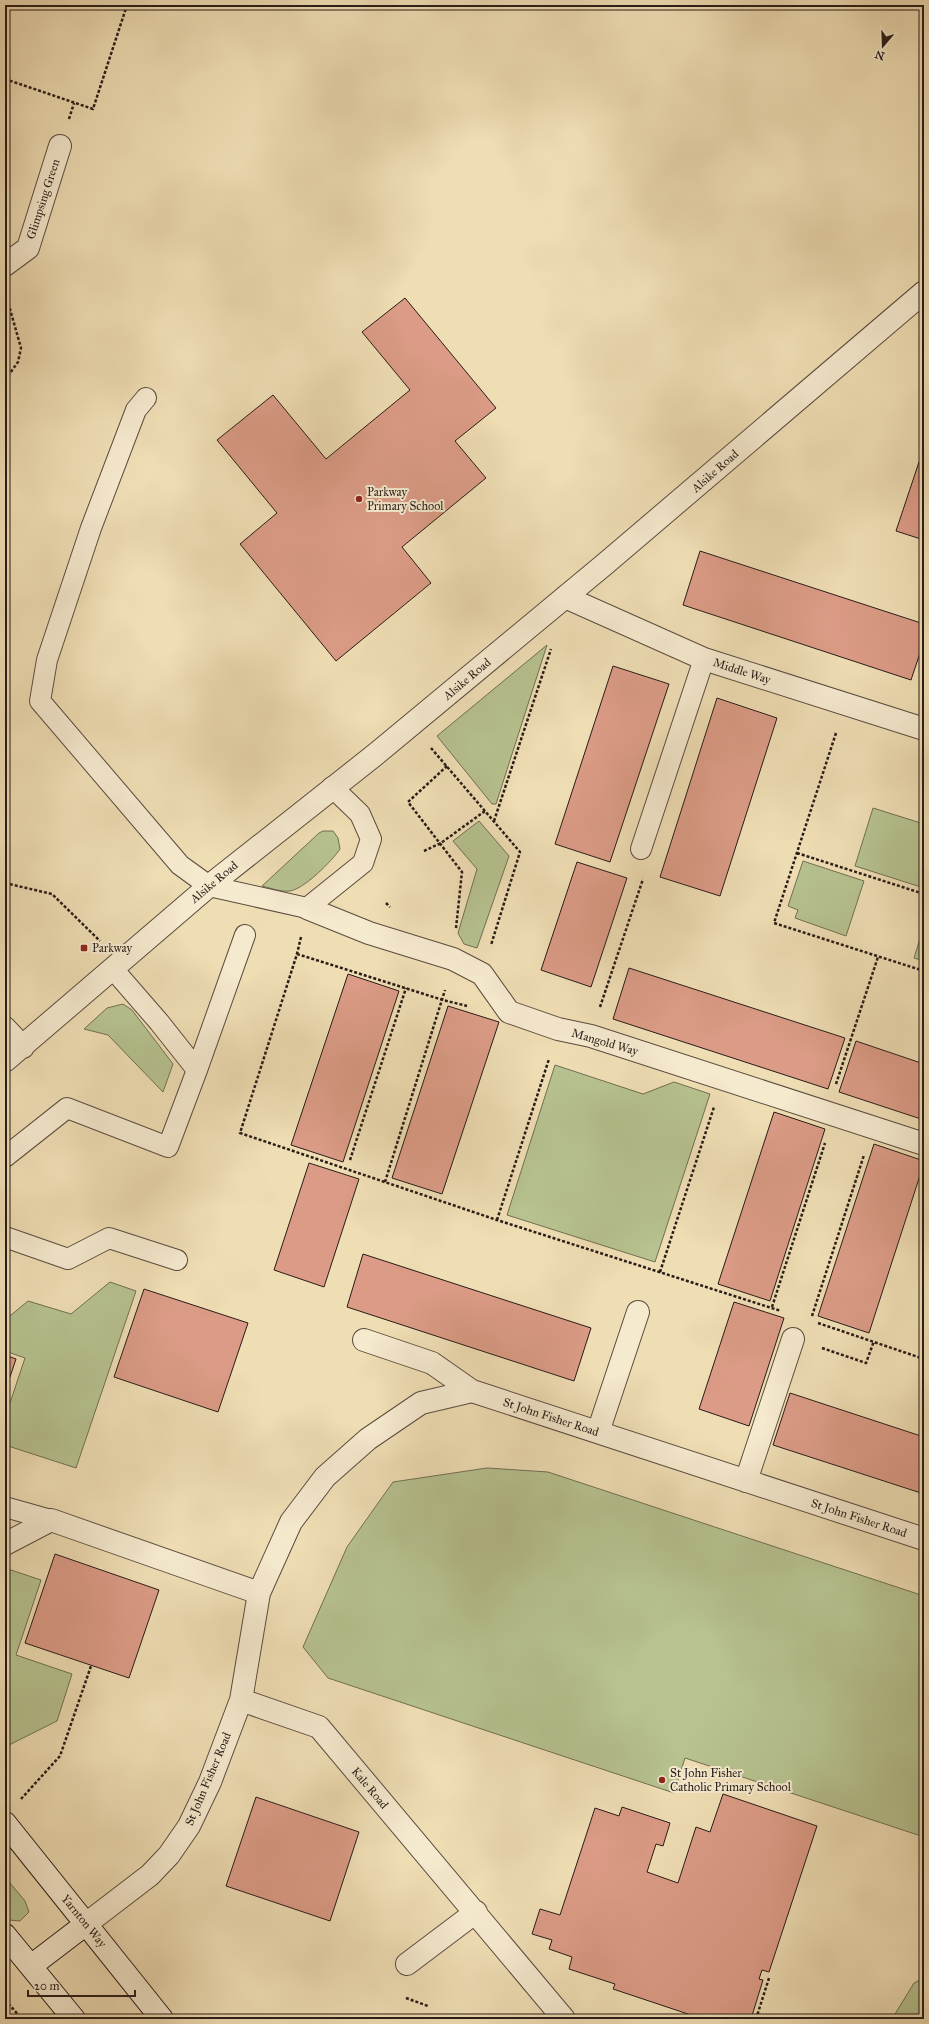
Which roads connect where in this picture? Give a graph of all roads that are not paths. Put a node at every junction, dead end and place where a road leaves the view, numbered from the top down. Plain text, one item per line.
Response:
1 (60, 146) dead end
2 (5, 265) edge
3 (920, 302) edge
4 (146, 398) dead end
5 (565, 597) junction
6 (704, 659) junction
7 (924, 730) edge
8 (332, 787) junction
9 (641, 849) dead end
10 (209, 886) junction
11 (307, 908) junction
12 (245, 935) dead end
13 (117, 966) junction
14 (5, 1028) edge
15 (23, 1047) junction
16 (5, 1061) edge
17 (197, 1070) junction
18 (924, 1144) edge
19 (5, 1157) edge
20 (5, 1237) edge
21 (177, 1260) dead end
22 (638, 1312) dead end
23 (793, 1339) road end
24 (364, 1340) dead end
25 (472, 1391) junction
26 (598, 1432) junction
27 (746, 1481) junction
28 (5, 1507) edge
29 (51, 1520) junction
30 (924, 1539) edge
31 (5, 1544) edge
32 (259, 1593) junction
33 (241, 1700) junction
34 (5, 1823) edge
35 (476, 1912) junction
36 (86, 1924) junction
37 (5, 1935) edge
38 (406, 1964) dead end
39 (30, 1966) junction
40 (74, 2019) edge
41 (162, 2019) edge
42 (564, 2019) edge

1 - 2 street, Glimpsing Green
3 - 5 street, Alsike Road
4 - 10 lane
5 - 6 street, Middle Way
5 - 8 street, Alsike Road
6 - 7 street, Middle Way
6 - 9 lane
8 - 10 street, Alsike Road
8 - 11 lane
10 - 11 lane
10 - 13 street, Alsike Road
11 - 18 street, Mangold Way
12 - 17 lane
13 - 15 street, Alsike Road
13 - 17 lane
14 - 15 street
15 - 16 street, Alsike Road
17 - 19 lane
20 - 21 lane
22 - 26 street
23 - 27 street
24 - 25 street
25 - 26 street, St John Fisher Road
25 - 32 street, St John Fisher Road
26 - 27 street, St John Fisher Road
27 - 30 street, St John Fisher Road
28 - 29 lane
29 - 31 street
29 - 32 street
32 - 33 street, St John Fisher Road
33 - 35 street, Kale Road
33 - 36 street, St John Fisher Road
34 - 36 street, Yarnton Way
35 - 38 street
35 - 42 street, Kale Road
36 - 39 street, St John Fisher Road
36 - 41 street, Yarnton Way
37 - 39 street
39 - 40 street

